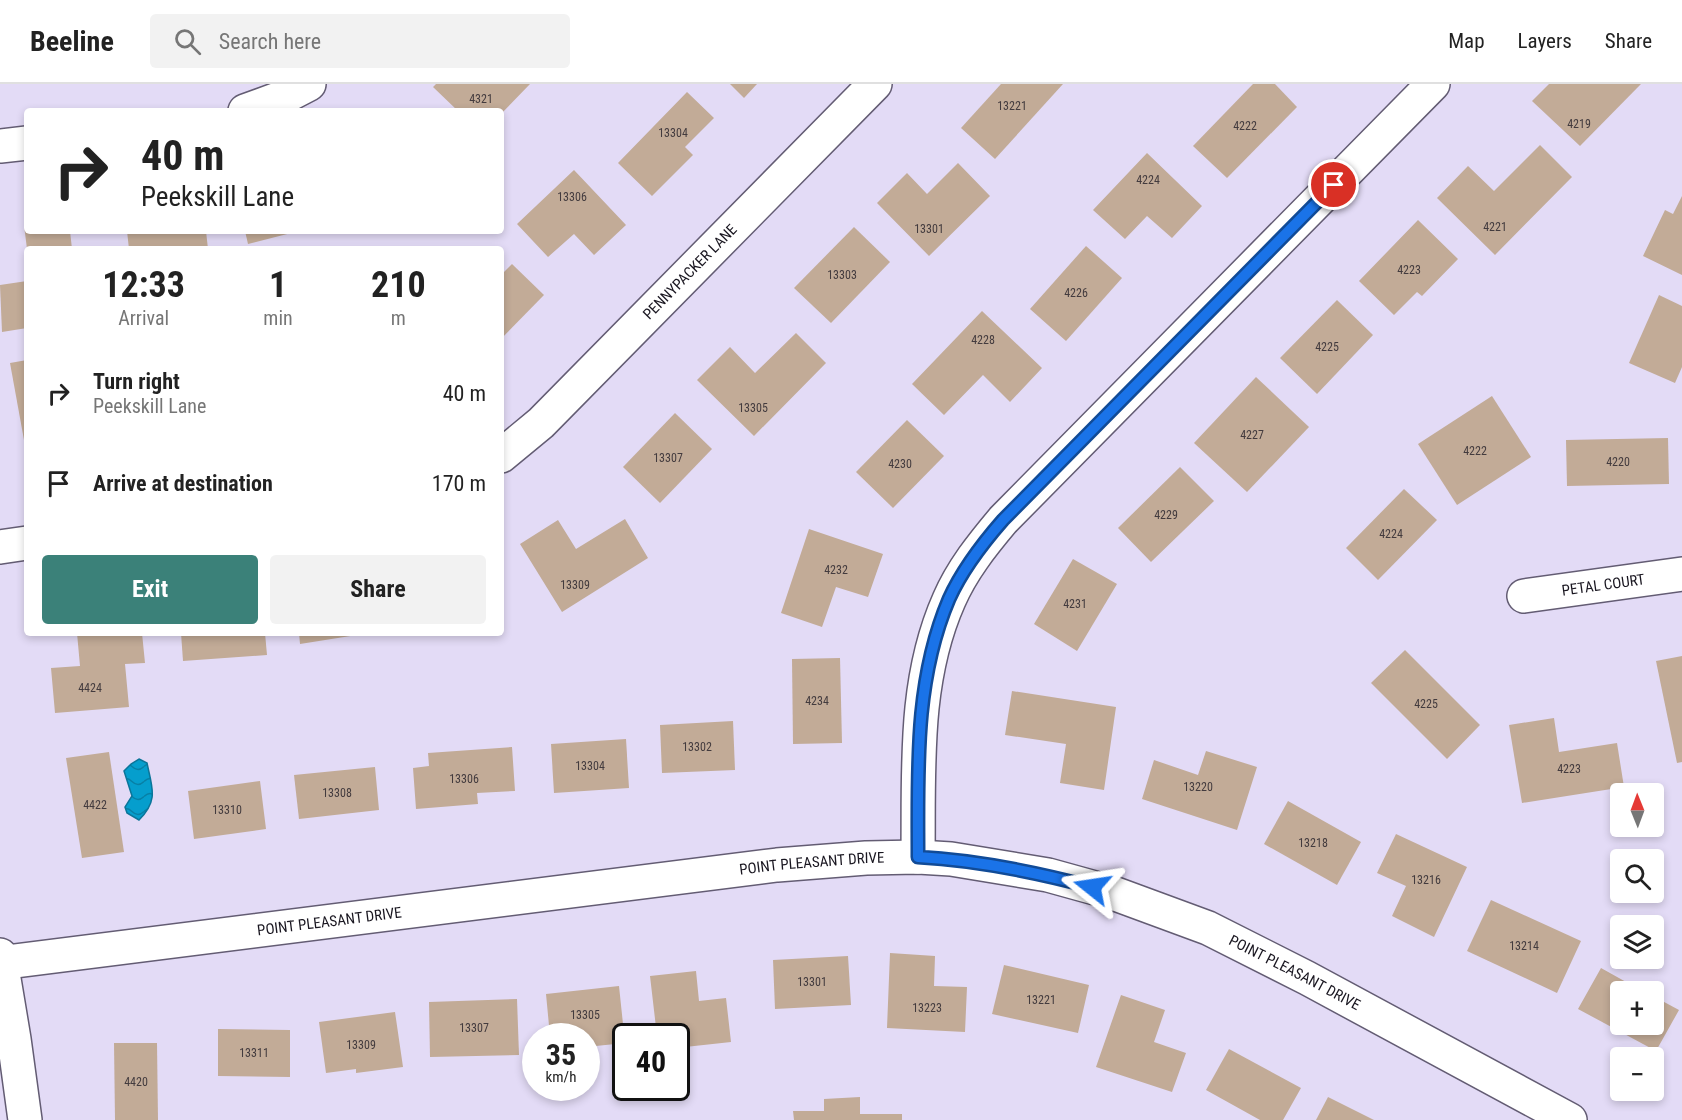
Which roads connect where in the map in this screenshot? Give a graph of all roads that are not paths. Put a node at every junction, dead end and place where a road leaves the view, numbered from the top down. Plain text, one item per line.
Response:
1 (309, 84) edge
2 (875, 84) edge
3 (1433, 84) edge
4 (253, 108) edge
5 (24, 143) edge
6 (0, 146) edge
7 (504, 454) edge
8 (24, 543) edge
9 (0, 547) edge
10 (1682, 574) edge
11 (1524, 596) dead end
12 (918, 857) junction
13 (0, 955) edge
14 (0, 963) edge
15 (25, 1120) edge
16 (1570, 1120) edge

1 - 4 street
2 - 7 street, PENNYPACKER LANE
3 - 12 street
5 - 6 street
8 - 9 street
10 - 11 street, PETAL COURT
12 - 14 street, POINT PLEASANT DRIVE
12 - 16 street, POINT PLEASANT DRIVE
13 - 14 street
14 - 15 street

